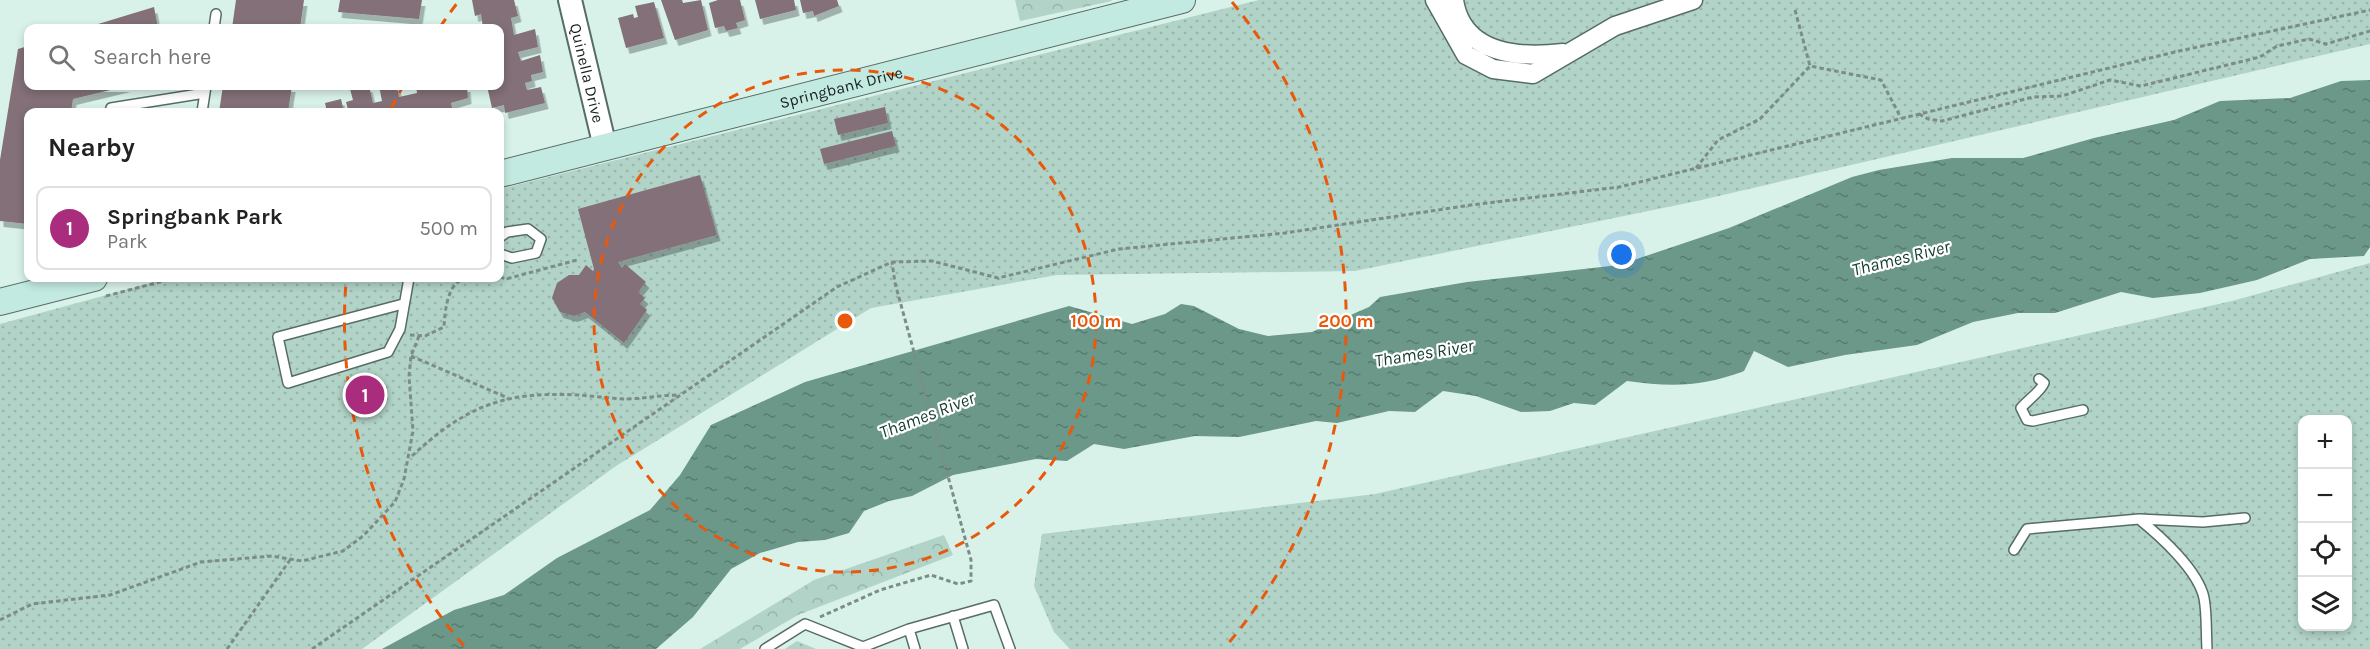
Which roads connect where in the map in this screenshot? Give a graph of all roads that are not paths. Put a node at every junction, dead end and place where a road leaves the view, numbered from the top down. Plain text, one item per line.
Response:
1 (570, 0) edge
2 (1182, 0) edge
3 (1435, 0) edge
4 (1454, 0) edge
5 (1693, 0) edge
6 (216, 14) dead end
7 (215, 24) edge
8 (1571, 52) junction
9 (200, 90) edge
10 (205, 90) edge
11 (111, 108) edge
12 (203, 108) edge
13 (606, 147) junction
14 (504, 173) edge
15 (504, 234) edge
16 (504, 255) edge
17 (78, 282) edge
18 (408, 282) edge
19 (0, 302) edge
20 (403, 304) junction
21 (2039, 379) dead end
22 (2083, 410) dead end
23 (2245, 518) dead end
24 (2139, 519) junction
25 (2014, 550) dead end
26 (953, 616) junction
27 (909, 629) junction
28 (863, 648) edge
29 (765, 649) edge
30 (915, 649) edge
31 (963, 649) edge
32 (1010, 649) edge
33 (2207, 649) edge

1 - 13 street, Quinella Drive
2 - 13 main road, Springbank Drive
3 - 8 street
4 - 8 street
5 - 8 street
6 - 7 lane
9 - 11 lane
10 - 12 lane
13 - 14 main road, Springbank Drive
15 - 16 lane
17 - 19 main road
18 - 20 lane
20 - 20 lane
21 - 22 lane
23 - 24 lane
24 - 25 lane
24 - 33 lane
26 - 27 lane
26 - 31 lane
26 - 32 lane
27 - 28 lane
27 - 30 lane
28 - 29 lane

